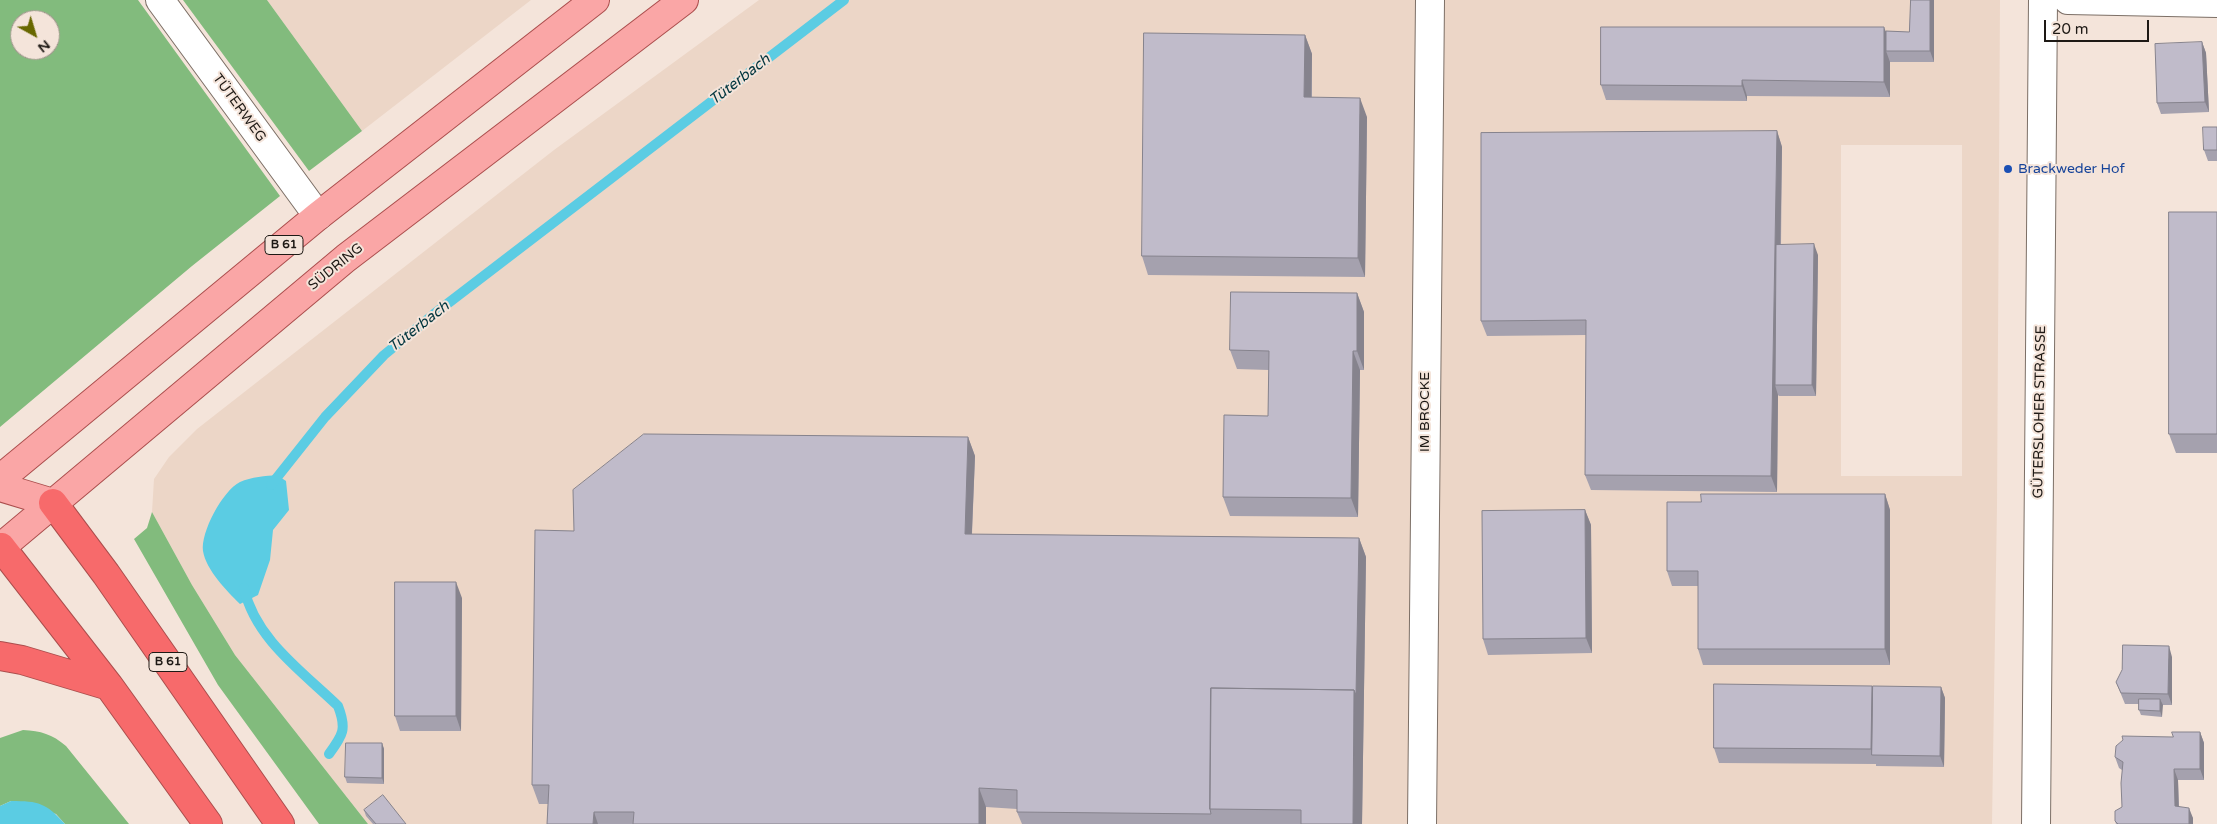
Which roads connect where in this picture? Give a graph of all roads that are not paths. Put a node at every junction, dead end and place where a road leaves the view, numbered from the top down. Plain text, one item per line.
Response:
1 (160, 0) edge
2 (595, 0) edge
3 (684, 0) edge
4 (1430, 0) edge
5 (2043, 0) edge
6 (2068, 0) edge
7 (2217, 3) edge
8 (318, 216) junction
9 (0, 479) edge
10 (0, 487) edge
11 (52, 503) junction
12 (0, 544) edge
13 (0, 656) edge
14 (108, 686) junction
15 (208, 824) edge
16 (280, 824) edge
17 (1422, 824) edge
18 (2036, 824) edge

1 - 8 street, TÜTERWEG
2 - 8 main road, B 61
3 - 11 main road, SÜDRING
4 - 17 street, IM BROCKE
5 - 18 street, GÜTERSLOHER STRASSE
6 - 7 street
8 - 9 main road, B 61
10 - 11 main road
11 - 12 main road, SÜDRING
11 - 16 highway, B 61
12 - 14 highway
13 - 14 highway
14 - 15 highway

